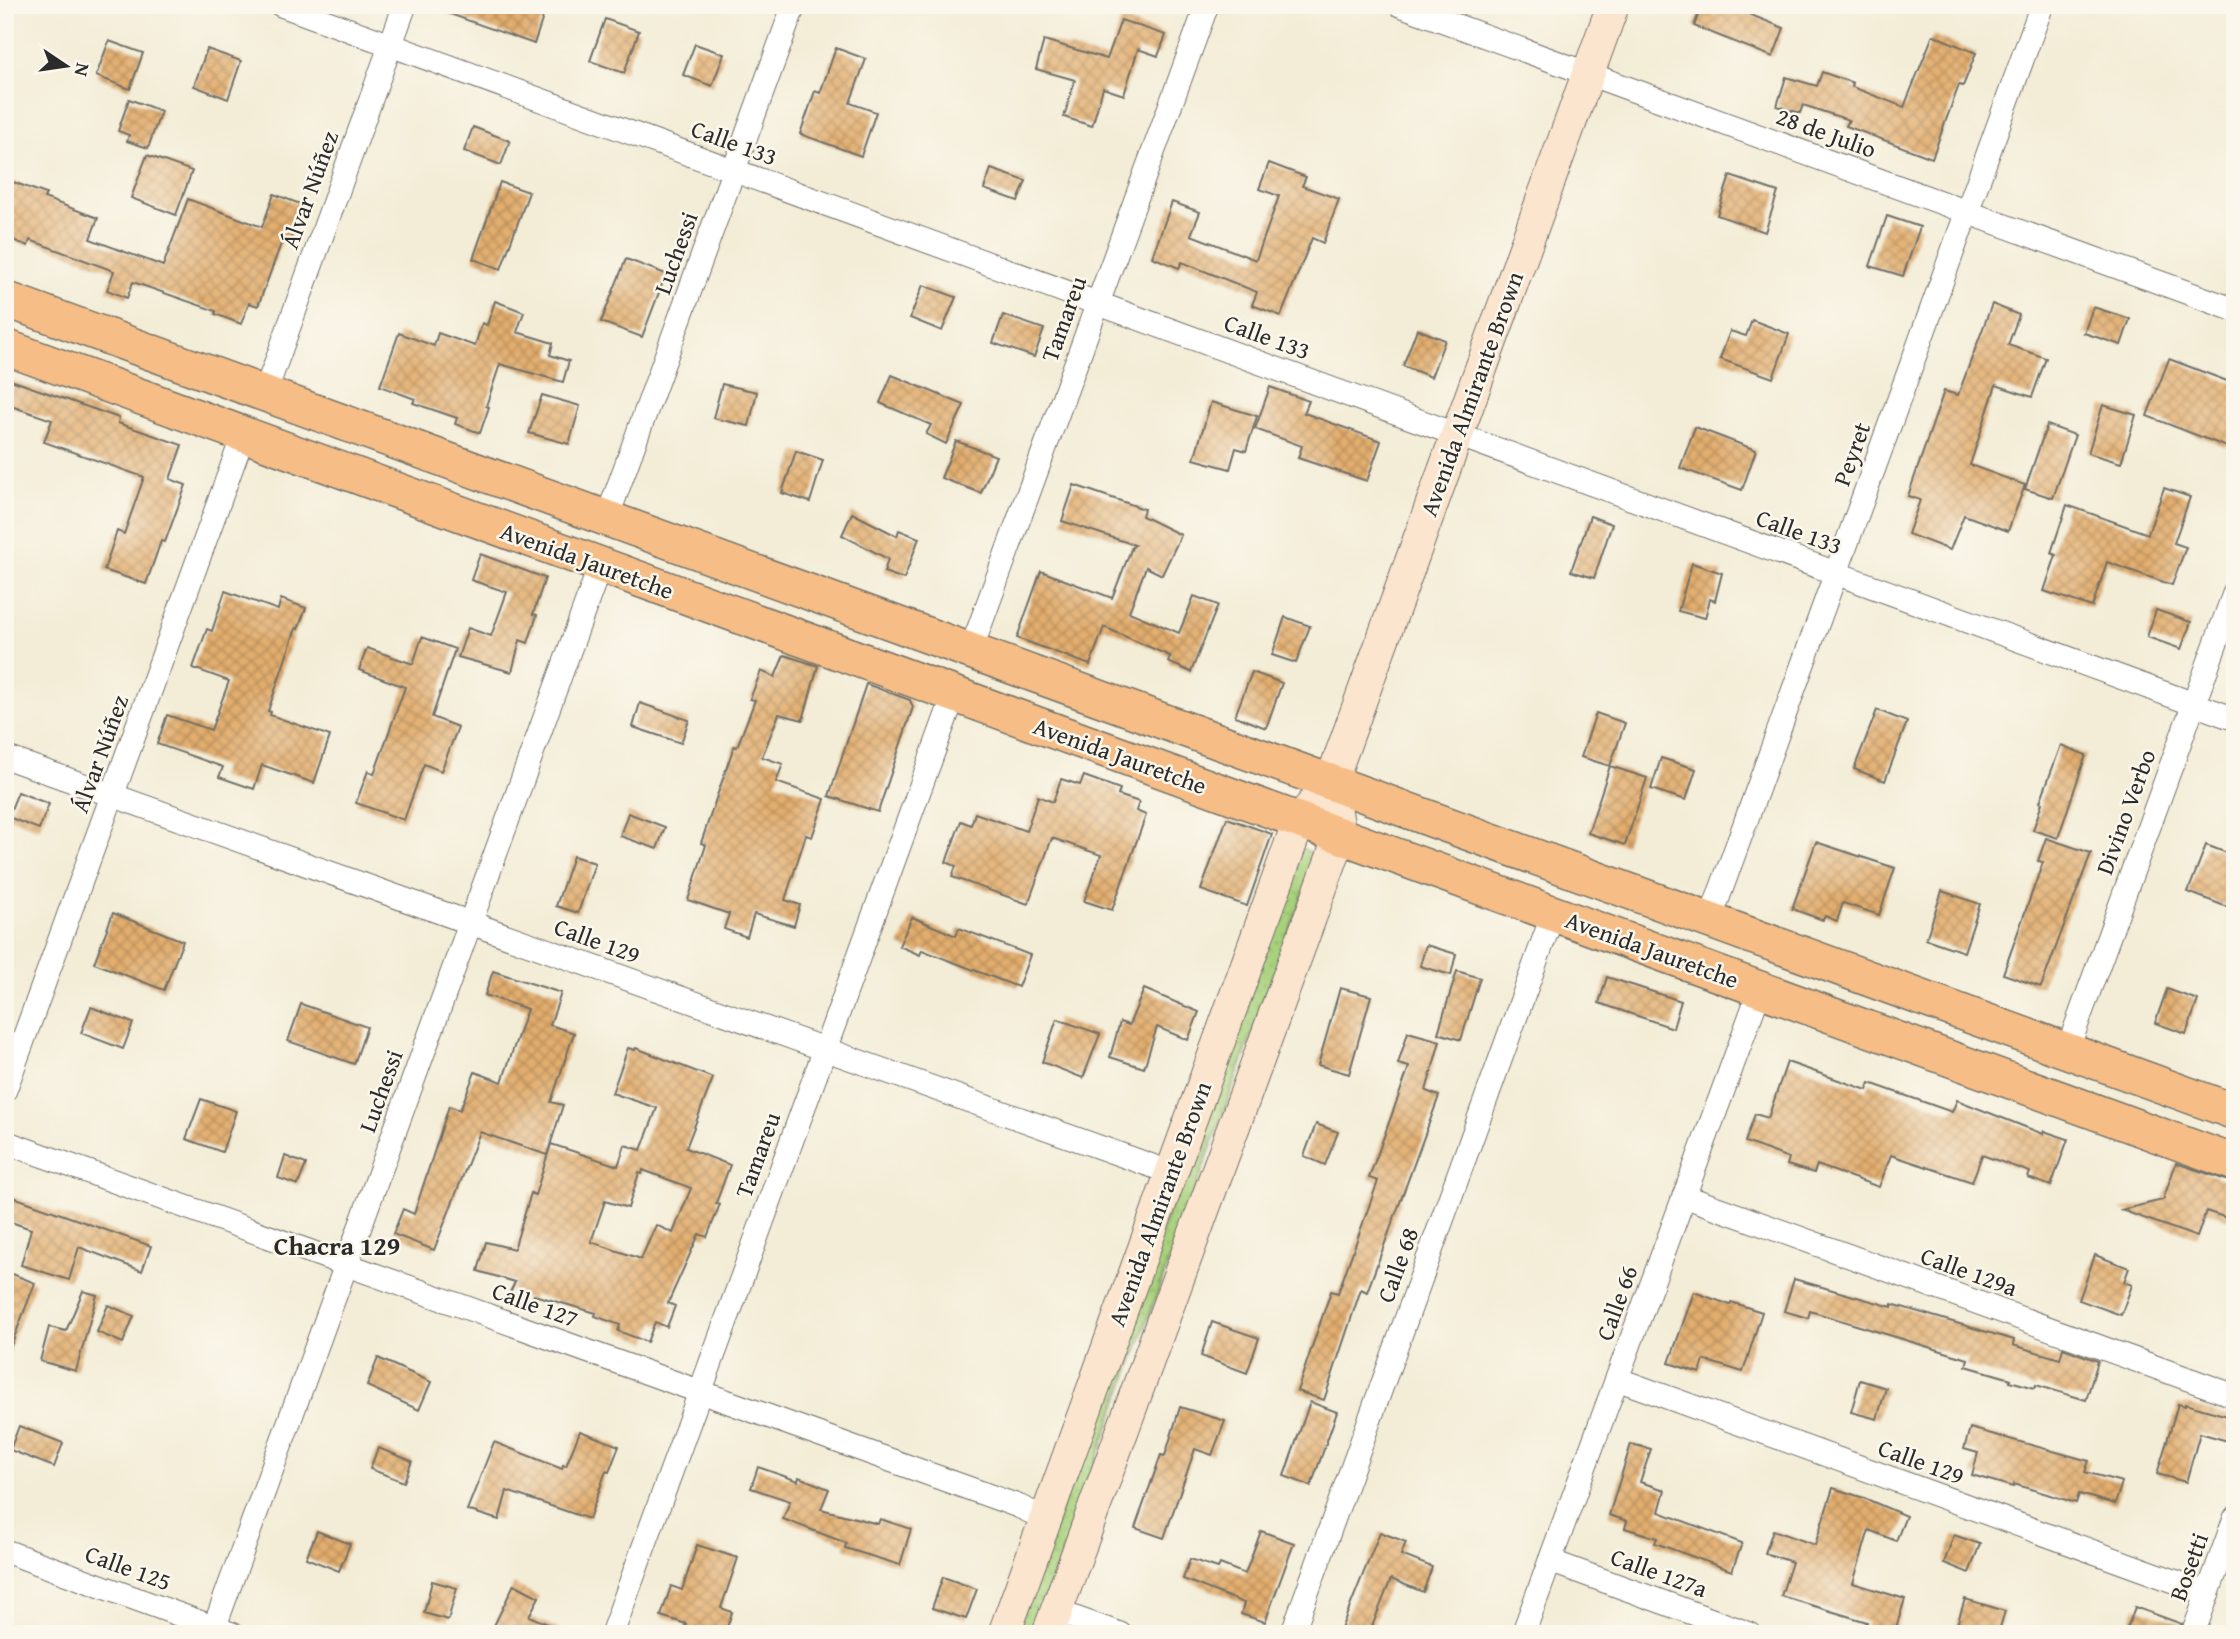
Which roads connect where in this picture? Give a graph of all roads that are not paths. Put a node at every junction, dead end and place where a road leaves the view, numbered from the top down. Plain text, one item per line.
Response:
1 (281, 5) edge
2 (405, 5) edge
3 (794, 5) edge
4 (1207, 5) edge
5 (1400, 5) edge
6 (1613, 5) edge
7 (2042, 5) edge
8 (391, 46) junction
9 (1588, 74) junction
10 (733, 171) junction
11 (1969, 213) junction
12 (5, 299) edge
13 (1097, 303) junction
14 (2235, 310) edge
15 (5, 347) edge
16 (265, 393) junction
17 (1457, 435) junction
18 (243, 436) junction
19 (607, 518) junction
20 (600, 566) junction
21 (1836, 574) junction
22 (2235, 591) edge
23 (971, 650) junction
24 (954, 695) junction
25 (2193, 704) junction
26 (2235, 719) edge
27 (5, 757) edge
28 (1331, 782) junction
29 (113, 795) junction
30 (1300, 821) junction
31 (1340, 836) junction
32 (1553, 914) junction
33 (1710, 920) junction
34 (470, 923) junction
35 (1760, 990) junction
36 (824, 1051) junction
37 (2067, 1051) junction
38 (5, 1090) edge
39 (2235, 1112) edge
40 (5, 1142) edge
41 (2235, 1163) edge
42 (1171, 1173) junction
43 (1684, 1196) junction
44 (346, 1265) junction
45 (1617, 1379) junction
46 (699, 1392) junction
47 (2235, 1396) edge
48 (2235, 1518) edge
49 (1046, 1519) junction
50 (5, 1551) edge
51 (1550, 1561) junction
52 (2207, 1593) junction
53 (1052, 1622) edge
54 (220, 1632) edge
55 (612, 1634) edge
56 (1004, 1634) edge
57 (1120, 1634) edge
58 (1292, 1634) edge
59 (1523, 1634) edge
60 (1750, 1634) edge
61 (2193, 1634) edge

1 - 8 street, Calle 133
2 - 8 street, Álvar Núñez
3 - 10 street, Luchessi
4 - 13 street, Tamareu
5 - 9 street, 28 de Julio
6 - 9 main road, Avenida Almirante Brown
7 - 11 street, Peyret
8 - 10 street, Calle 133
8 - 16 street, Álvar Núñez
9 - 11 street, 28 de Julio
9 - 17 main road, Avenida Almirante Brown
10 - 13 street, Calle 133
10 - 19 street, Luchessi
11 - 14 street, 28 de Julio
11 - 21 street, Peyret
12 - 16 main road, Avenida Jauretche
13 - 17 street, Calle 133
13 - 23 street, Tamareu
15 - 18 main road, Avenida Jauretche
16 - 19 main road, Avenida Jauretche
17 - 21 street, Calle 133
17 - 28 main road, Avenida Almirante Brown
18 - 20 main road, Avenida Jauretche
18 - 29 street, Álvar Núñez
19 - 23 main road, Avenida Jauretche
20 - 24 main road, Avenida Jauretche
20 - 34 street, Luchessi
21 - 25 street, Calle 133
21 - 33 street, Peyret
22 - 25 street, Divino Verbo
23 - 28 main road, Avenida Jauretche
24 - 30 main road, Avenida Jauretche
24 - 36 street, Tamareu
25 - 26 street, Calle 133
25 - 37 street, Divino Verbo
27 - 29 street, Calle 129
28 - 30 main road, Avenida Almirante Brown
28 - 31 main road, Avenida Almirante Brown
28 - 33 main road, Avenida Jauretche
29 - 34 street, Calle 129
29 - 38 street, Álvar Núñez
30 - 31 main road, Avenida Jauretche
30 - 42 main road, Avenida Almirante Brown
31 - 32 main road, Avenida Jauretche
31 - 53 main road, Avenida Almirante Brown
32 - 35 main road, Avenida Jauretche
32 - 58 street, Calle 68
33 - 37 main road, Avenida Jauretche
34 - 36 street, Calle 129
34 - 44 street, Luchessi
35 - 41 main road, Avenida Jauretche
35 - 43 street, Calle 66
36 - 42 street, Calle 129
36 - 46 street, Tamareu
37 - 39 main road, Avenida Jauretche
40 - 44 street, Calle 127
42 - 49 main road, Avenida Almirante Brown
43 - 45 street, Calle 66
43 - 47 street, Calle 129a
44 - 46 street, Calle 127
44 - 54 street, Luchessi
45 - 51 street, Calle 66
45 - 52 street, Calle 129
46 - 49 street, Calle 127
46 - 55 street, Tamareu
48 - 52 street, Bosetti
49 - 56 main road, Avenida Almirante Brown
50 - 54 street, Calle 125
51 - 59 street, Calle 66
51 - 60 street, Calle 127a
52 - 61 street, Bosetti
53 - 57 street

